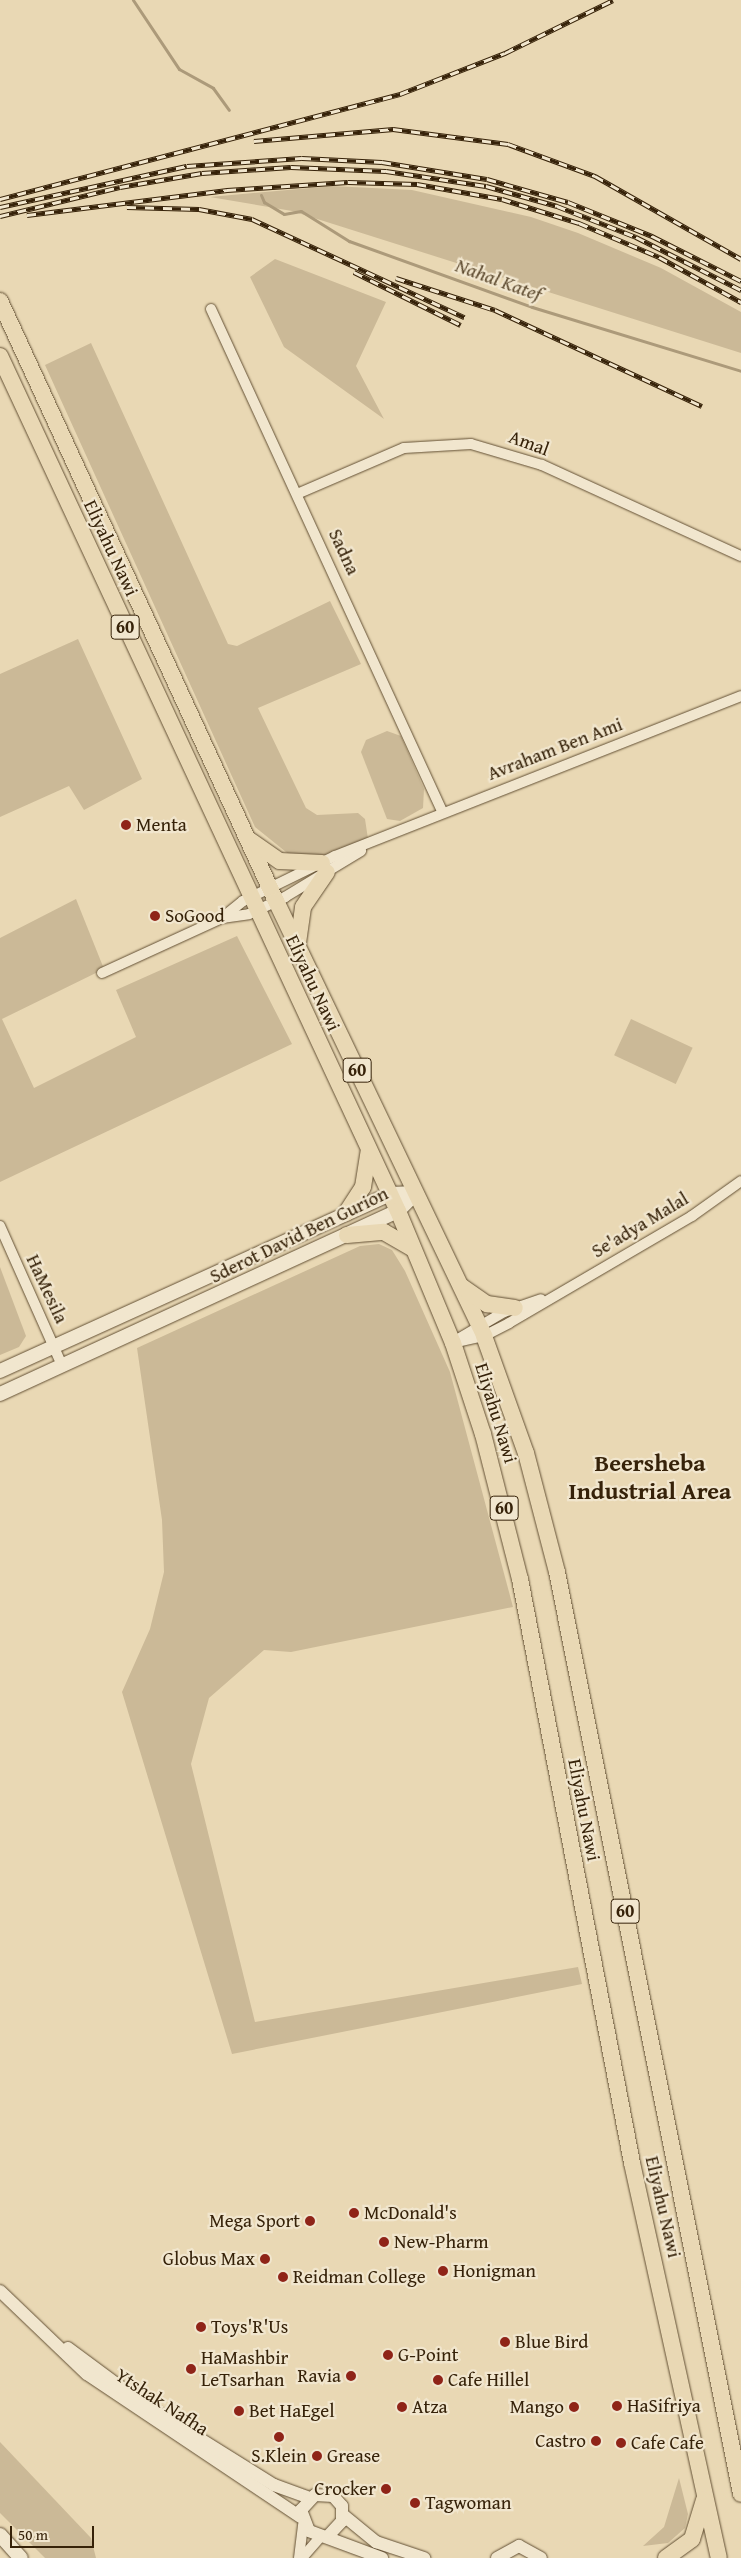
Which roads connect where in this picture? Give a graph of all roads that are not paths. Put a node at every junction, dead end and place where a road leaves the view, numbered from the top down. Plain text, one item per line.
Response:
1 (0, 300) edge
2 (211, 309) dead end
3 (0, 356) edge
4 (297, 494) junction
5 (741, 556) edge
6 (741, 696) edge
7 (442, 811) junction
8 (248, 838) junction
9 (325, 868) junction
10 (273, 894) junction
11 (253, 904) junction
12 (298, 948) junction
13 (102, 973) dead end
14 (369, 1151) junction
15 (741, 1181) edge
16 (416, 1192) junction
17 (390, 1194) junction
18 (398, 1211) junction
19 (346, 1213) junction
20 (0, 1226) edge
21 (348, 1235) junction
22 (414, 1251) junction
23 (457, 1282) junction
24 (555, 1296) junction
25 (515, 1308) junction
26 (481, 1330) junction
27 (453, 1343) junction
28 (54, 1346) junction
29 (62, 1366) junction
30 (0, 1371) edge
31 (0, 1394) edge
32 (0, 2291) edge
33 (13, 2306) junction
34 (705, 2488) junction
35 (741, 2494) edge
36 (309, 2498) junction
37 (343, 2515) junction
38 (302, 2521) junction
39 (0, 2535) edge
40 (325, 2535) junction
41 (21, 2558) edge
42 (301, 2558) edge
43 (382, 2558) edge
44 (424, 2558) edge
45 (497, 2558) edge
46 (541, 2558) edge
47 (666, 2558) edge
48 (719, 2558) edge

1 - 8 highway, Eliyahu Nawi / 60
2 - 4 street, Sadna
3 - 11 highway, Eliyahu Nawi / 60
4 - 5 street, Amal
4 - 7 street, Sadna
6 - 7 street, Avraham Ben Ami
7 - 9 street, Avraham Ben Ami
8 - 9 highway
8 - 10 highway, Eliyahu Nawi / 60
9 - 10 street, Avraham Ben Ami
9 - 10 street, Avraham Ben Ami
9 - 12 highway
10 - 11 street, Avraham Ben Ami
10 - 11 street, Avraham Ben Ami
10 - 12 highway, Eliyahu Nawi / 60
11 - 13 street, Avraham Ben Ami
11 - 14 highway, Eliyahu Nawi / 60
12 - 16 highway, Eliyahu Nawi / 60
14 - 17 highway, Eliyahu Nawi / 60
14 - 19 highway
15 - 24 street, Se'adya Malal
16 - 17 main road, Sderot David Ben Gurion
16 - 18 main road, Sderot David Ben Gurion
16 - 23 highway, Eliyahu Nawi / 60
17 - 18 highway, Eliyahu Nawi / 60
17 - 19 main road, Sderot David Ben Gurion
18 - 21 main road, Sderot David Ben Gurion
18 - 22 highway, Eliyahu Nawi / 60
19 - 28 main road, Sderot David Ben Gurion
20 - 28 street, HaMesila
21 - 22 highway
21 - 29 main road, Sderot David Ben Gurion
22 - 27 highway, Eliyahu Nawi / 60
23 - 25 highway
23 - 26 highway, Eliyahu Nawi / 60
24 - 25 street, Se'adya Malal
24 - 26 street, Se'adya Malal
25 - 26 street, Se'adya Malal
26 - 27 street, Se'adya Malal
26 - 35 highway, Eliyahu Nawi / 60
27 - 34 highway, Eliyahu Nawi / 60
28 - 29 street, HaMesila
28 - 30 main road, Sderot David Ben Gurion
29 - 31 main road, Sderot David Ben Gurion
32 - 33 street, Ytshak Nafha
33 - 36 street, Ytshak Nafha
33 - 38 street, Ytshak Nafha
34 - 47 highway
34 - 48 highway, Eliyahu Nawi / 60
36 - 37 street
36 - 38 street
37 - 40 street
37 - 44 street
38 - 40 street
38 - 42 street
39 - 41 main road
40 - 42 street
40 - 43 street
45 - 46 street

